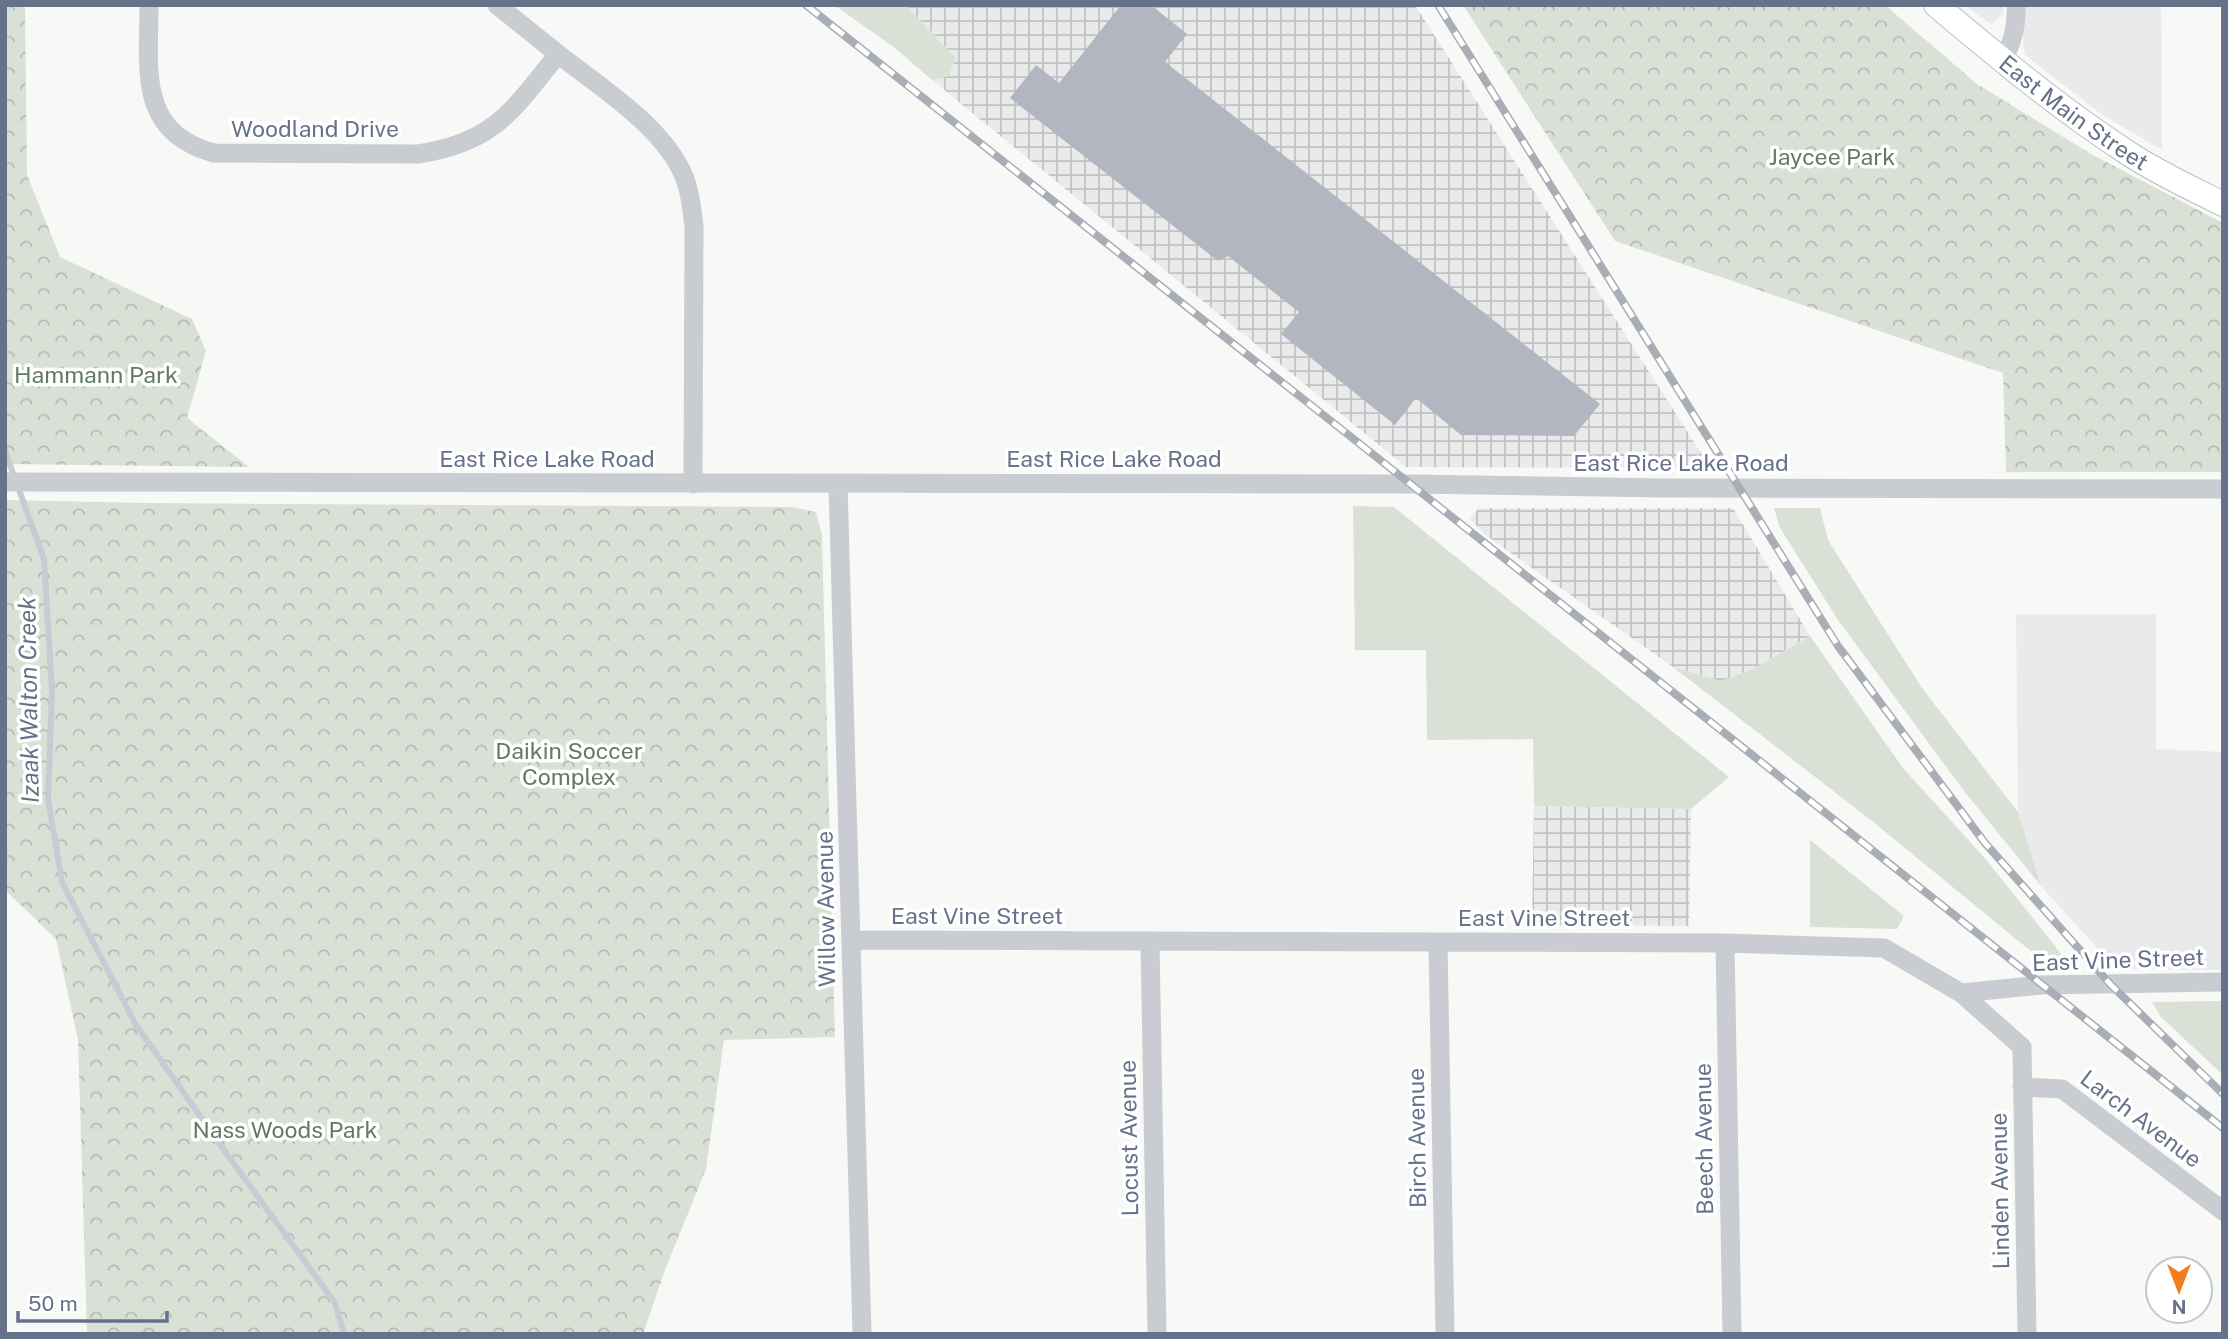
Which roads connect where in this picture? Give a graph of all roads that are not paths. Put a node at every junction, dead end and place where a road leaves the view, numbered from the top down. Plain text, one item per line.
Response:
1 (149, 5) edge
2 (496, 5) edge
3 (1936, 5) edge
4 (2016, 5) edge
5 (558, 54) junction
6 (2003, 60) junction
7 (2223, 204) edge
8 (5, 482) edge
9 (693, 484) junction
10 (838, 484) junction
11 (2223, 489) edge
12 (852, 940) junction
13 (1150, 942) junction
14 (1438, 942) junction
15 (1725, 943) junction
16 (2223, 982) edge
17 (1961, 993) junction
18 (2022, 1087) junction
19 (2223, 1211) edge
20 (862, 1334) edge
21 (1157, 1334) edge
22 (1445, 1334) edge
23 (1732, 1334) edge
24 (2027, 1334) edge

1 - 5 street, Woodland Drive
2 - 5 street
3 - 6 main road, East Main Street
4 - 6 street
5 - 9 street
6 - 7 main road, East Main Street
8 - 9 street, East Rice Lake Road
9 - 10 street, East Rice Lake Road
10 - 11 street, East Rice Lake Road
10 - 12 street, Willow Avenue
12 - 13 street, East Vine Street
12 - 20 street, Willow Avenue
13 - 14 street, East Vine Street
13 - 21 street, Locust Avenue
14 - 15 street, East Vine Street
14 - 22 street, Birch Avenue
15 - 17 street, East Vine Street
15 - 23 street, Beech Avenue
16 - 17 street, East Vine Street
17 - 18 street, Linden Avenue
18 - 19 street, Larch Avenue
18 - 24 street, Linden Avenue

